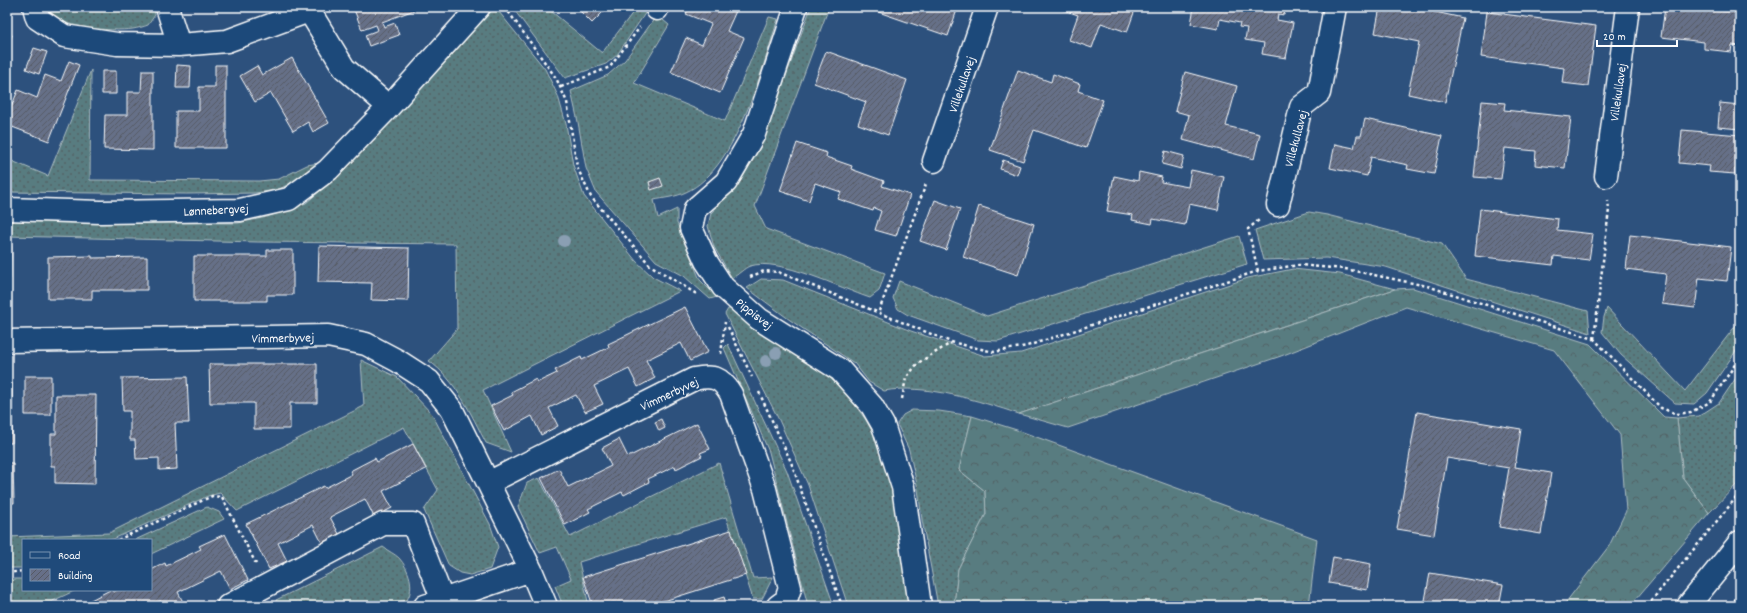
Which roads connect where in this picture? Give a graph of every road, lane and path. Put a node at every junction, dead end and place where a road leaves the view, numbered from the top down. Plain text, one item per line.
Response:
1 (34, 7) edge
2 (167, 7) edge
3 (479, 7) edge
4 (504, 7) edge
5 (796, 7) edge
6 (987, 7) edge
7 (1335, 7) edge
8 (1628, 7) edge
9 (658, 8) edge
10 (308, 9) edge
11 (179, 45) junction
12 (561, 87) junction
13 (389, 107) junction
14 (934, 161) joint
15 (1606, 176) joint
16 (1278, 205) joint
17 (7, 209) edge
18 (650, 265) dead end
19 (1258, 271) junction
20 (730, 293) junction
21 (879, 312) junction
22 (725, 322) dead end
23 (1594, 339) junction
24 (7, 341) edge
25 (951, 342) junction
26 (1740, 357) edge
27 (716, 378) junction
28 (902, 399) dead end
29 (488, 483) junction
30 (1740, 493) edge
31 (120, 539) edge
32 (1740, 542) edge
33 (531, 570) junction
34 (22, 571) edge
35 (7, 572) edge
36 (267, 585) junction
37 (1740, 595) edge
38 (434, 604) edge
39 (228, 606) edge
40 (546, 606) edge
41 (778, 606) edge
42 (920, 606) edge
43 (1647, 606) edge
44 (1688, 606) edge
45 (1730, 606) edge

1 - 11 street
2 - 11 street
3 - 13 street, Lønnebergvej
4 - 12 path
5 - 20 street, Pippisvej
6 - 14 street, Villekullavej
7 - 16 street, Villekullavej
8 - 15 street, Villekullavej
9 - 12 path
10 - 11 street
10 - 13 street
12 - 18 path
13 - 17 street, Lønnebergvej
14 - 21 path
15 - 23 path
16 - 19 path
19 - 23 path
19 - 25 path
20 - 21 path
20 - 42 street, Pippisvej
21 - 25 path
22 - 27 path
23 - 26 path
24 - 29 street, Vimmerbyvej
25 - 28 path
27 - 29 street, Vimmerbyvej
27 - 41 street, Vimmerbyvej
29 - 33 street, Vimmerbyvej
30 - 43 path
31 - 36 path
32 - 44 street
33 - 38 street
33 - 40 street, Vimmerbyvej
34 - 35 path
36 - 38 street
36 - 39 street
37 - 45 path

